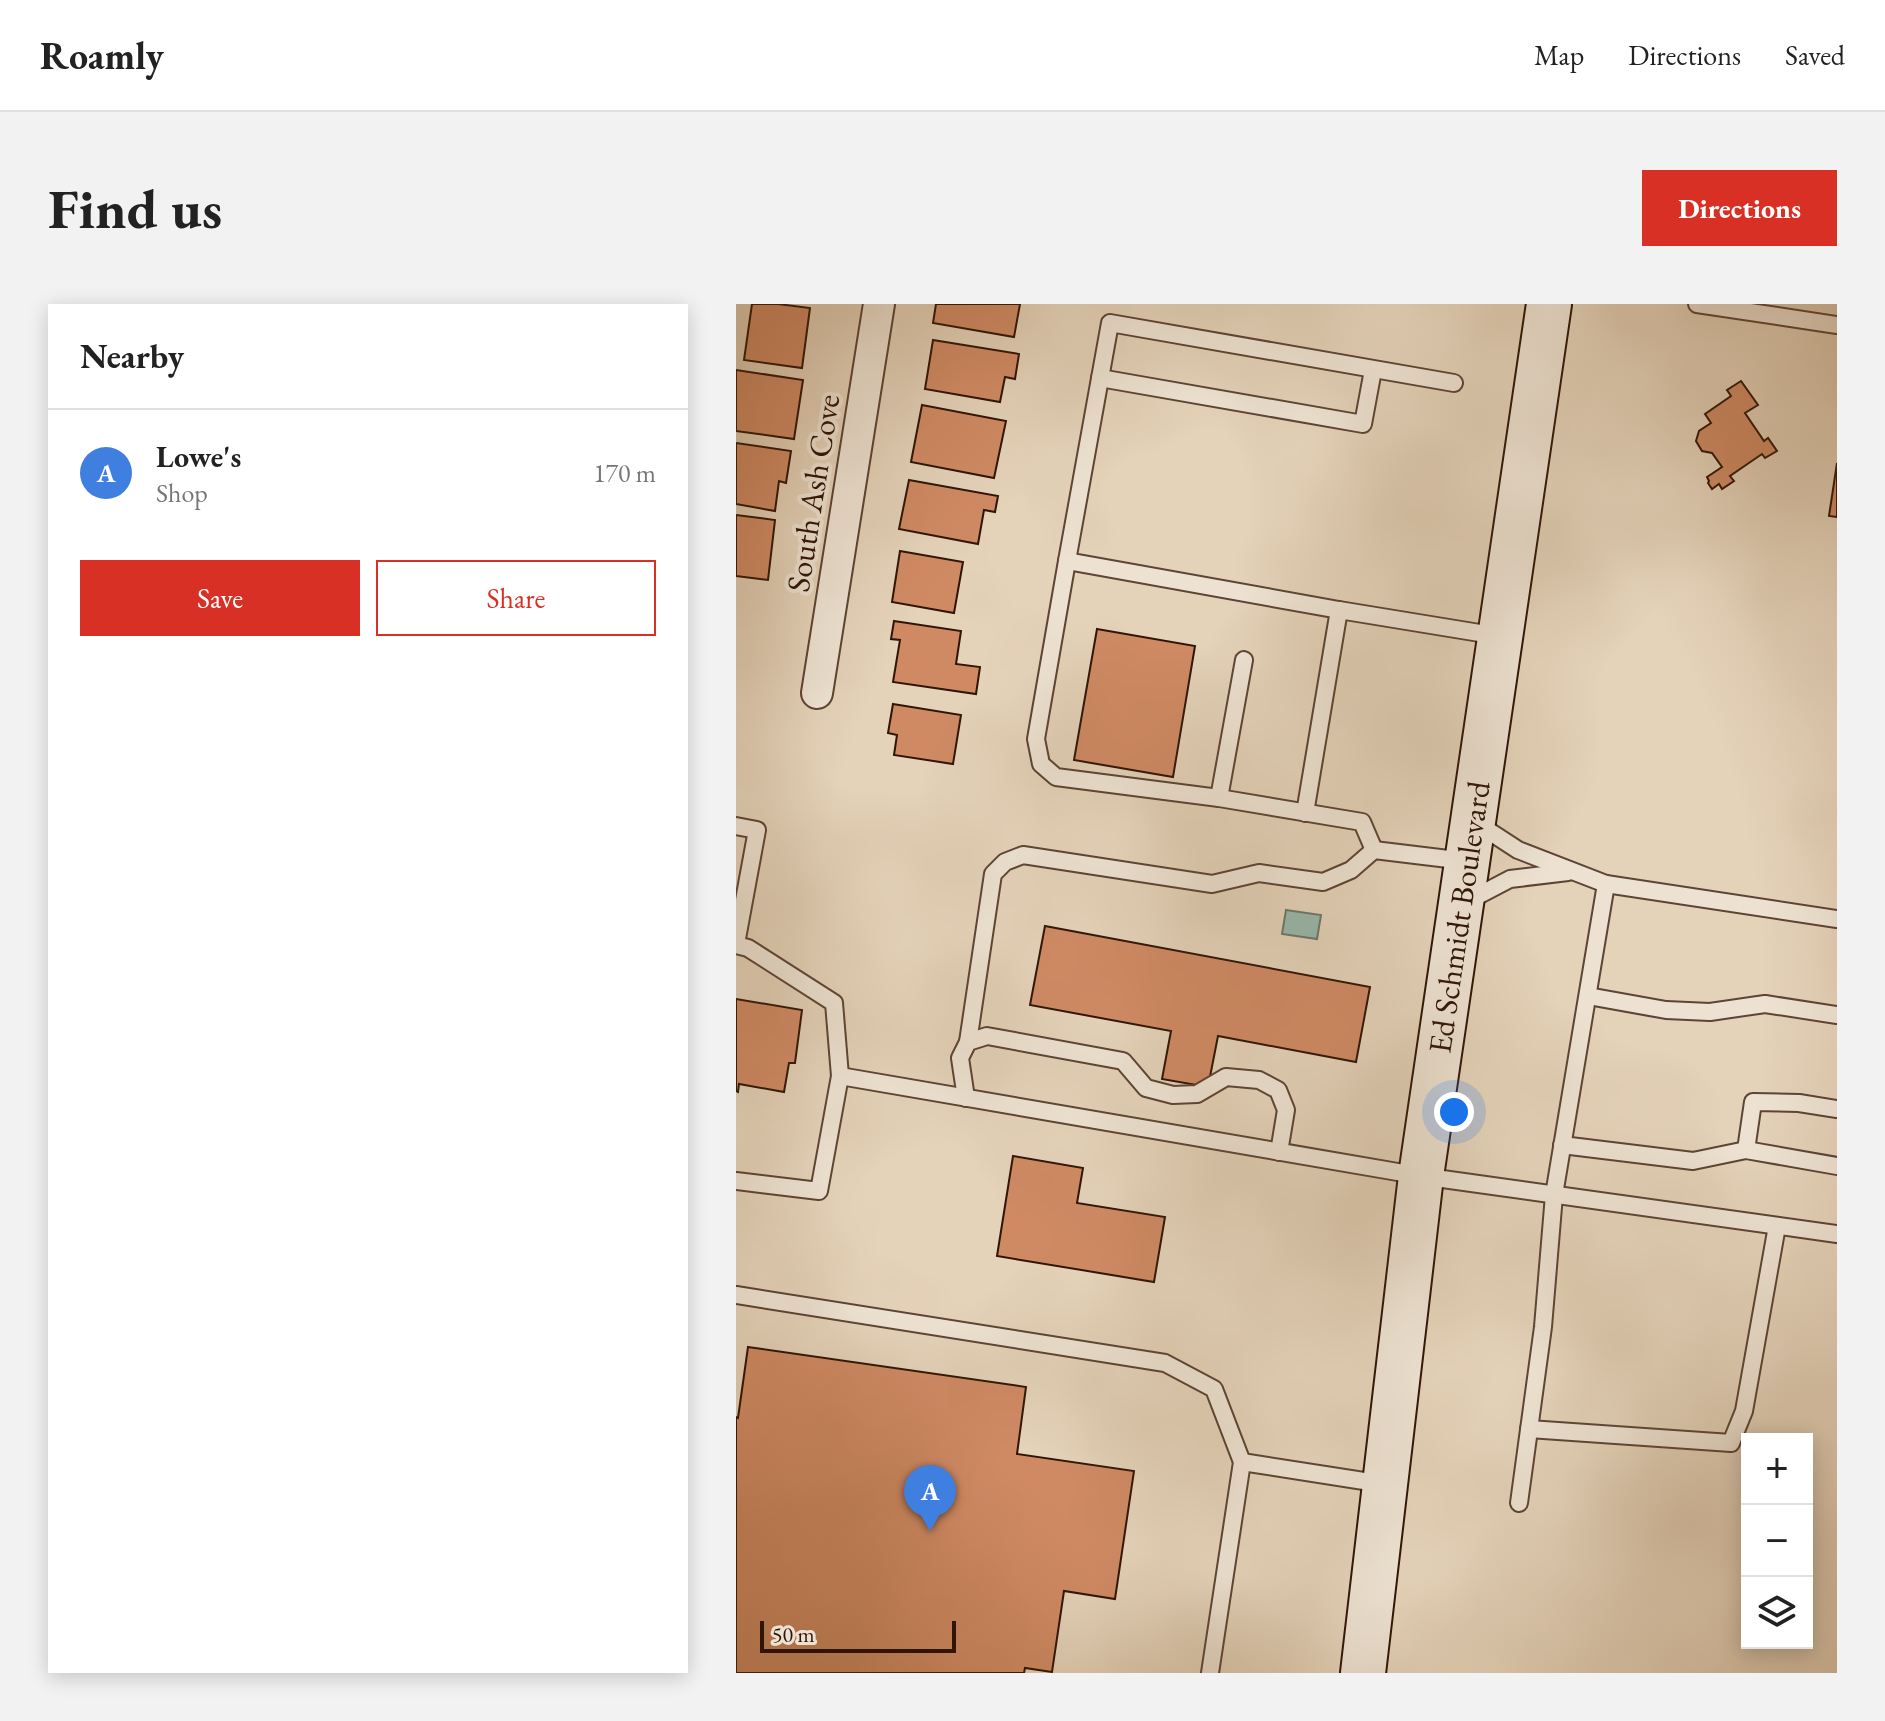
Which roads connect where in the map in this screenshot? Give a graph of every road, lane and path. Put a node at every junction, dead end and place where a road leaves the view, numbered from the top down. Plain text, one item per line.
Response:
1 (879, 304) edge
2 (1549, 304) edge
3 (1697, 304) edge
4 (1837, 325) edge
5 (1373, 370) junction
6 (1100, 378) junction
7 (1454, 383) dead end
8 (1067, 561) junction
9 (1339, 610) junction
10 (1500, 636) junction
11 (1244, 660) dead end
12 (817, 693) dead end
13 (1219, 798) junction
14 (1305, 813) junction
15 (736, 826) edge
16 (1470, 841) junction
17 (1374, 850) junction
18 (1571, 872) junction
19 (1606, 884) junction
20 (1461, 905) junction
21 (1837, 919) edge
22 (736, 944) edge
23 (1588, 996) junction
24 (1837, 1015) edge
25 (968, 1042) junction
26 (840, 1076) junction
27 (966, 1098) junction
28 (1837, 1109) edge
29 (1562, 1145) junction
30 (1746, 1150) junction
31 (1279, 1152) junction
32 (1837, 1166) edge
33 (1421, 1176) junction
34 (736, 1181) edge
35 (1554, 1195) junction
36 (1777, 1226) junction
37 (1837, 1234) edge
38 (736, 1295) edge
39 (1529, 1429) junction
40 (1242, 1462) junction
41 (1385, 1485) junction
42 (1519, 1503) dead end
43 (1210, 1673) edge
44 (1363, 1673) edge

1 - 12 street, South Ash Cove
2 - 10 street, Ed Schmidt Boulevard
3 - 4 lane
5 - 6 lane
5 - 6 lane
5 - 7 lane
6 - 8 lane
8 - 9 lane
8 - 13 lane
9 - 10 lane
9 - 14 lane
10 - 16 street, Ed Schmidt Boulevard
11 - 13 lane
13 - 14 lane
14 - 17 lane
15 - 22 lane
16 - 17 lane
16 - 18 lane
16 - 20 street, Ed Schmidt Boulevard
17 - 25 lane
18 - 19 lane
18 - 20 lane
19 - 21 lane
19 - 23 lane
20 - 33 street, Ed Schmidt Boulevard
22 - 26 lane
23 - 24 lane
23 - 29 lane
25 - 27 lane
25 - 31 lane
26 - 27 lane
26 - 34 lane
27 - 31 lane
28 - 30 lane
29 - 30 lane
29 - 35 lane
30 - 32 lane
31 - 33 lane
33 - 35 lane
33 - 41 street, Ed Schmidt Boulevard
35 - 36 lane
35 - 39 lane
36 - 37 lane
36 - 39 lane
38 - 40 lane
39 - 42 lane
40 - 41 lane
40 - 43 lane
41 - 44 street, Ed Schmidt Boulevard

